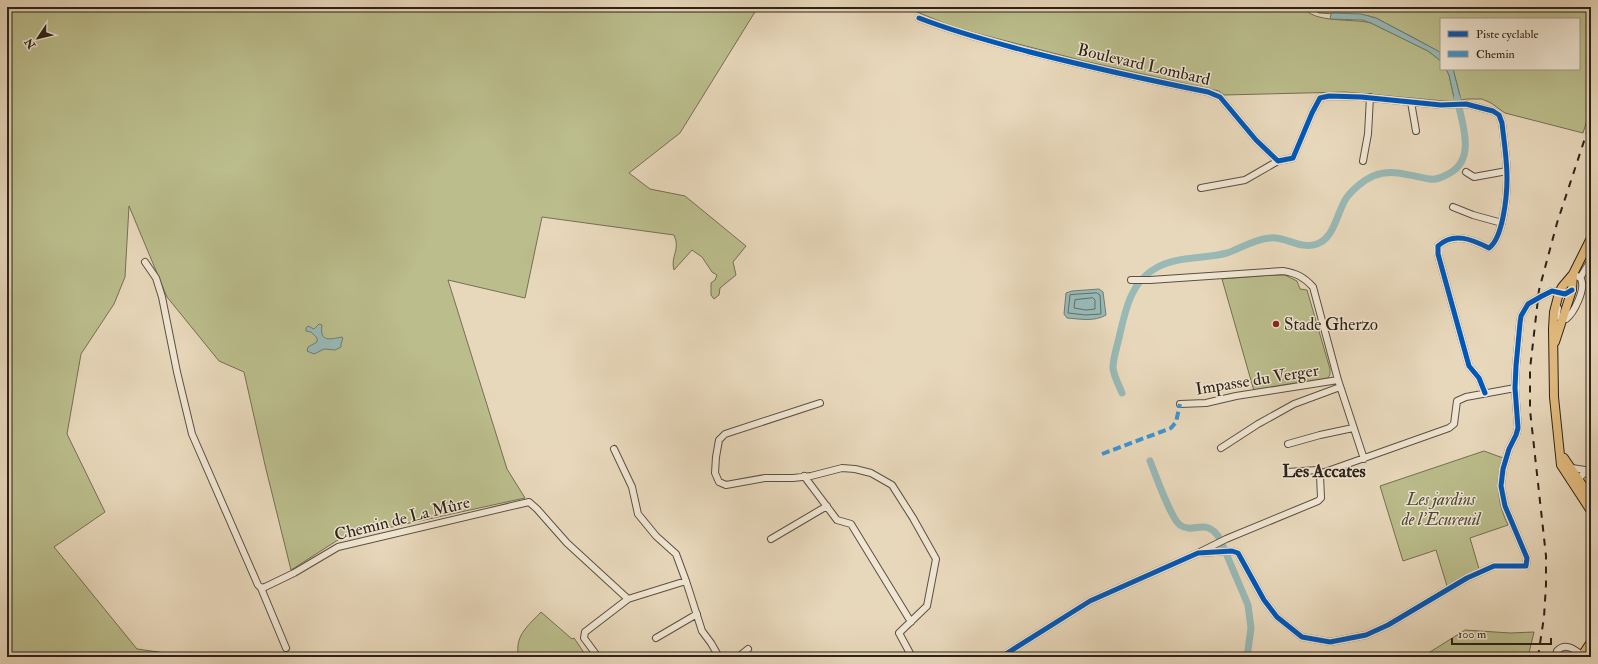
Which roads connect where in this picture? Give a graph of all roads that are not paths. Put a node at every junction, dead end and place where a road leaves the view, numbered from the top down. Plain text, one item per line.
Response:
1 (919, 18) dead end
2 (1370, 98) junction
3 (1411, 102) junction
4 (1416, 131) dead end
5 (1278, 161) junction
6 (1363, 161) dead end
7 (1507, 171) junction
8 (1466, 172) dead end
9 (1201, 188) dead end
10 (1453, 207) dead end
11 (1502, 223) junction
12 (1591, 238) edge
13 (1591, 260) edge
14 (145, 262) dead end
15 (1576, 276) junction
16 (1131, 280) dead end
17 (1572, 290) junction
18 (1559, 293) junction
19 (1562, 319) junction
20 (1553, 348) junction
21 (1339, 384) junction
22 (1515, 388) junction
23 (1485, 393) junction
24 (820, 403) dead end
25 (1180, 404) dead end
26 (1353, 428) junction
27 (1558, 440) junction
28 (1288, 444) dead end
29 (1221, 448) dead end
30 (614, 449) dead end
31 (1364, 459) junction
32 (1567, 465) junction
33 (1591, 471) edge
34 (1288, 472) dead end
35 (1322, 473) junction
36 (804, 476) junction
37 (1578, 480) junction
38 (1587, 498) edge
39 (827, 506) junction
40 (1590, 509) edge
41 (770, 539) dead end
42 (1198, 553) junction
43 (686, 581) junction
44 (261, 588) junction
45 (628, 599) junction
46 (697, 614) junction
47 (911, 622) junction
48 (656, 638) dead end
49 (1591, 642) edge
50 (286, 648) dead end
51 (748, 649) dead end
52 (1581, 656) edge
53 (598, 657) edge
54 (718, 657) edge
55 (738, 657) edge
56 (912, 657) edge
57 (1001, 657) edge
58 (1556, 657) edge

1 - 5 street, Boulevard Lombard
2 - 3 street
2 - 5 street
2 - 6 street
3 - 4 street
3 - 7 street
5 - 9 street
7 - 8 street
7 - 11 street
10 - 11 street
11 - 23 street
12 - 15 main road
13 - 15 street
14 - 44 street
15 - 17 main road
15 - 18 main road
15 - 19 street
16 - 21 street
17 - 18 street
17 - 19 main road
18 - 19 street
18 - 20 main road
18 - 22 street
19 - 20 main road
20 - 27 main road
21 - 25 street, Impasse du Verger
21 - 26 street
21 - 29 street
22 - 23 street
22 - 42 street
23 - 31 street
24 - 36 street
26 - 28 street
26 - 31 street
27 - 32 main road
27 - 38 main road
30 - 43 street
31 - 35 street
32 - 33 street
32 - 37 main road
33 - 37 street
34 - 35 street
35 - 42 street
36 - 39 street
36 - 47 street
37 - 38 main road
38 - 40 main road
39 - 41 street
39 - 47 street
42 - 57 street
43 - 45 street
43 - 46 street
44 - 45 street, Chemin de La Mûre
44 - 50 street
45 - 53 street
46 - 48 street
46 - 54 street
47 - 56 street
49 - 52 main road
51 - 55 street
52 - 58 street

